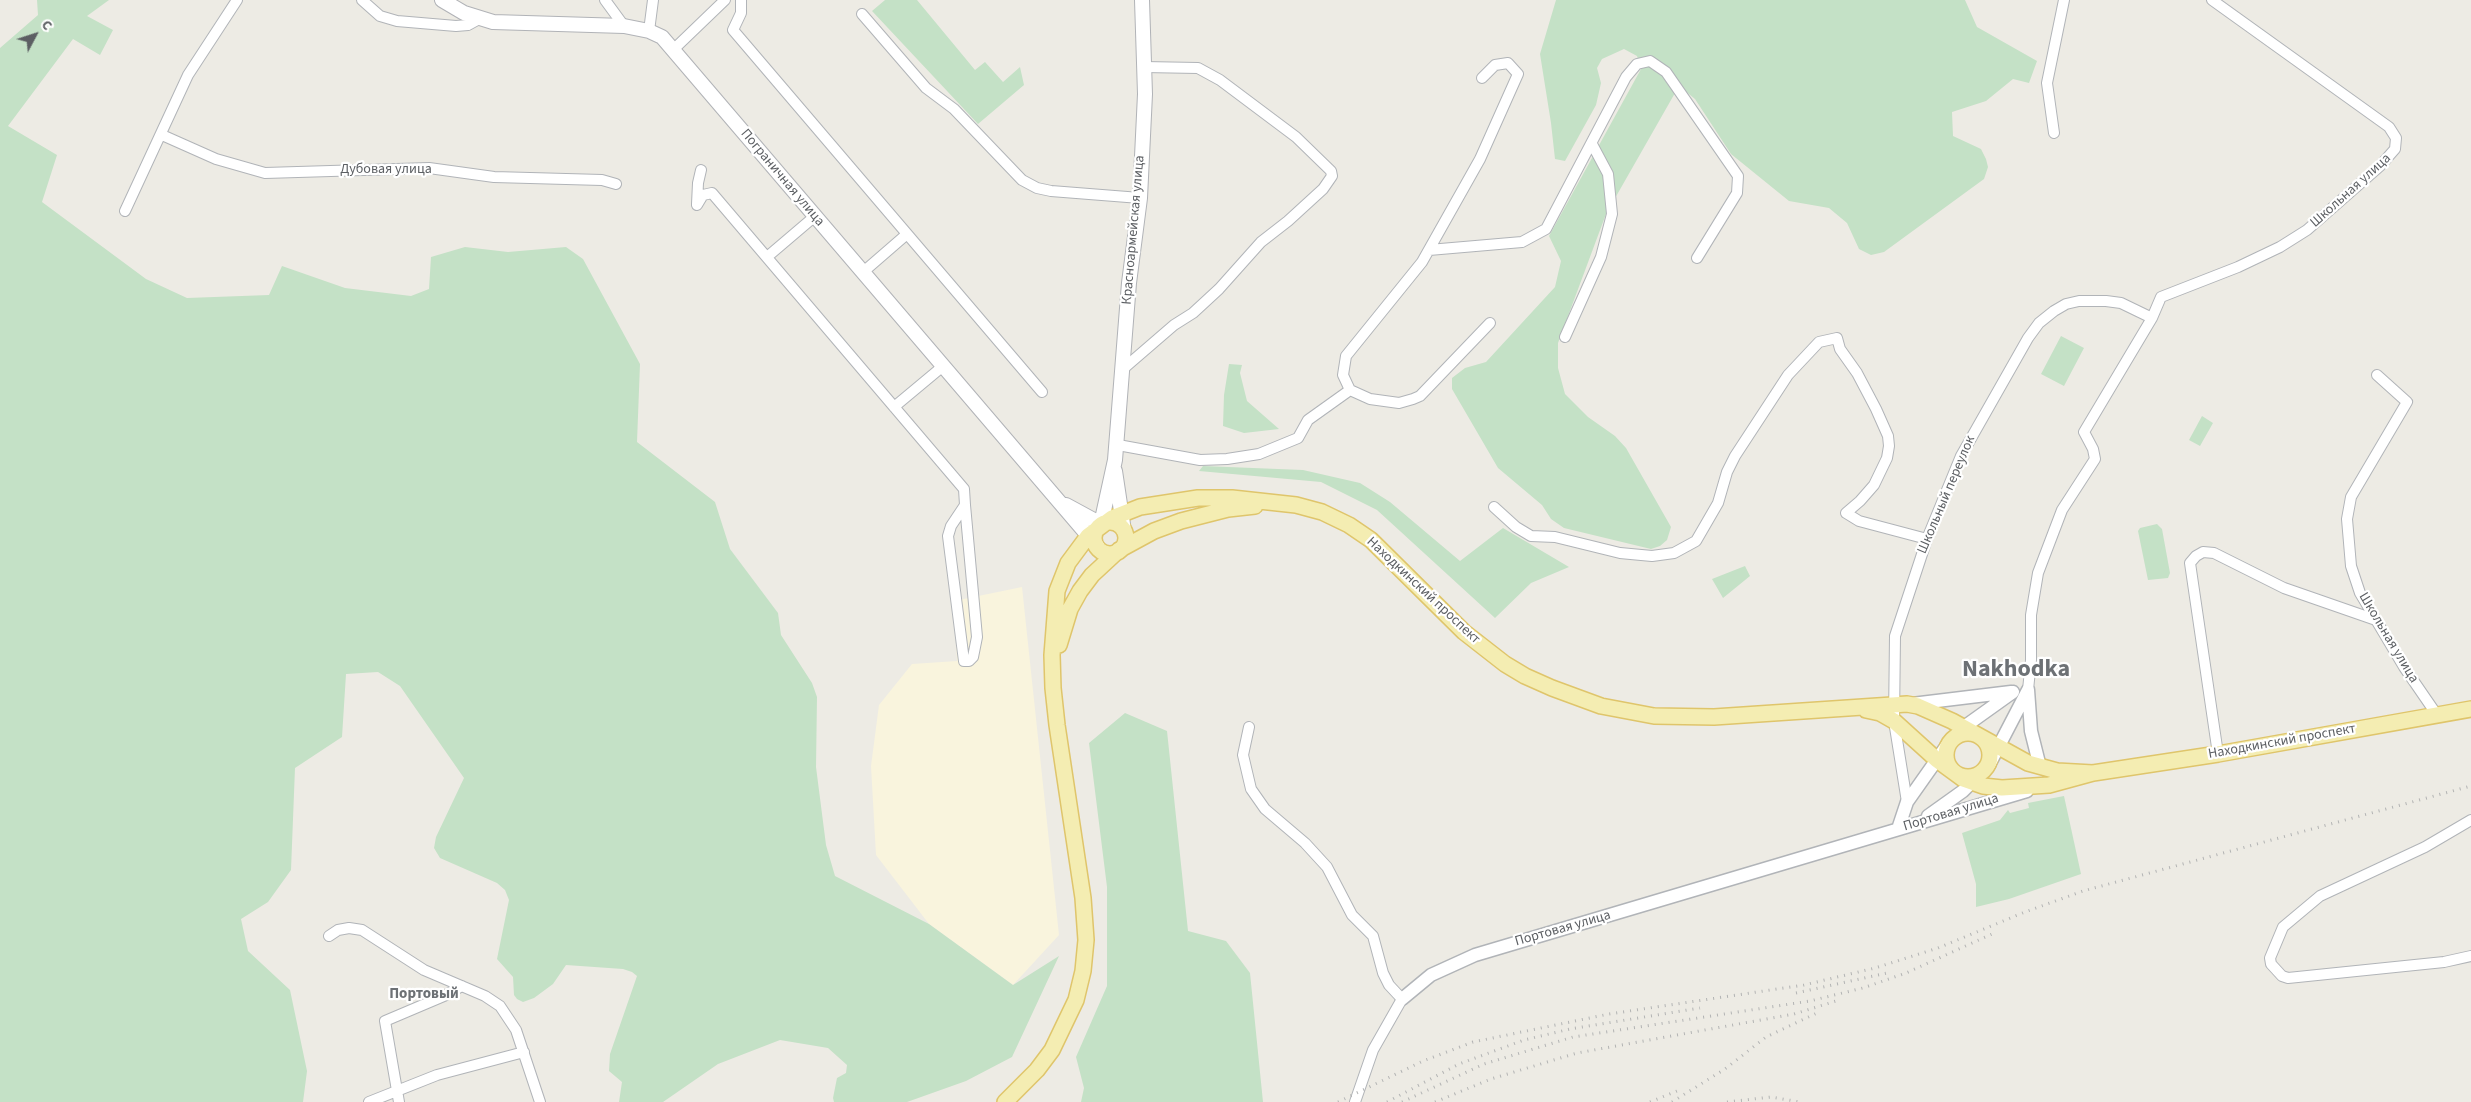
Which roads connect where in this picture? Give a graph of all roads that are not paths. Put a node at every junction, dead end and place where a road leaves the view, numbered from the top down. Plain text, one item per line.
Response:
1 (237, 0) edge
2 (362, 0) edge
3 (442, 0) edge
4 (605, 0) edge
5 (653, 0) edge
6 (726, 0) edge
7 (741, 0) edge
8 (1142, 0) edge
9 (2064, 0) edge
10 (2212, 0) edge
11 (862, 14) dead end
12 (479, 19) junction
13 (624, 26) junction
14 (649, 30) junction
15 (674, 49) junction
16 (1144, 67) junction
17 (1482, 78) dead end
18 (2054, 133) dead end
19 (162, 135) junction
20 (1592, 144) junction
21 (701, 170) dead end
22 (616, 184) dead end
23 (1140, 198) junction
24 (125, 211) dead end
25 (814, 217) junction
26 (907, 234) junction
27 (1429, 250) junction
28 (767, 257) junction
29 (1696, 258) dead end
30 (862, 273) junction
31 (2152, 318) junction
32 (1490, 323) dead end
33 (1565, 337) dead end
34 (942, 367) junction
35 (1123, 369) junction
36 (2377, 375) dead end
37 (1350, 390) junction
38 (1042, 392) dead end
39 (894, 407) junction
40 (1118, 445) junction
41 (1115, 460) junction
42 (1050, 492) junction
43 (965, 505) junction
44 (1296, 505) junction
45 (1494, 507) dead end
46 (1123, 513) junction
47 (1101, 524) junction
48 (1124, 531) junction
49 (1927, 539) junction
50 (1092, 541) junction
51 (1119, 550) junction
52 (2376, 620) junction
53 (1053, 688) junction
54 (2028, 690) junction
55 (2013, 692) junction
56 (1901, 704) junction
57 (1842, 708) junction
58 (2471, 709) edge
59 (2436, 715) junction
60 (1894, 721) junction
61 (1249, 727) dead end
62 (1964, 727) junction
63 (1982, 737) junction
64 (1950, 742) junction
65 (2000, 748) junction
66 (2218, 754) junction
67 (1937, 760) junction
68 (2040, 767) junction
69 (1986, 769) junction
70 (1954, 773) junction
71 (2093, 773) junction
72 (1972, 783) junction
73 (2049, 785) junction
74 (1907, 802) junction
75 (2471, 820) edge
76 (1920, 822) junction
77 (1898, 829) junction
78 (329, 936) dead end
79 (2471, 956) edge
80 (462, 986) junction
81 (1402, 999) junction
82 (524, 1052) junction
83 (398, 1097) edge
84 (369, 1102) edge
85 (540, 1102) edge
86 (1005, 1102) edge
87 (1355, 1102) edge

1 - 19 street
2 - 12 street
3 - 12 main road, Пограничная улица
4 - 13 street
5 - 14 street
6 - 15 street
7 - 26 street
8 - 16 main road, Красноармейская улица
9 - 18 street
10 - 31 street, Школьная улица
11 - 23 street
12 - 13 main road, Пограничная улица
13 - 14 main road, Пограничная улица
14 - 15 main road, Пограничная улица
15 - 25 main road, Пограничная улица
16 - 23 main road, Красноармейская улица
16 - 35 street
17 - 27 street
19 - 22 street, Дубовая улица
19 - 24 street
20 - 27 street
20 - 29 street
20 - 33 street
21 - 28 street
23 - 35 main road, Красноармейская улица
25 - 28 street
25 - 30 main road, Пограничная улица
26 - 30 street
26 - 38 street
27 - 37 street
28 - 39 street
30 - 34 main road, Пограничная улица
31 - 49 street, Школьный переулок
31 - 54 street
32 - 37 street
34 - 39 street
34 - 42 main road, Пограничная улица
35 - 40 main road, Красноармейская улица
36 - 52 street, Школьная улица
37 - 40 street
39 - 43 street
40 - 41 main road, Красноармейская улица
41 - 46 main road, Красноармейская улица
41 - 47 main road, Красноармейская улица
42 - 47 main road, Пограничная улица
42 - 50 main road, Пограничная улица
43 - 43 street
44 - 46 main road
44 - 51 main road
44 - 57 main road, Находкинский проспект
45 - 49 street
46 - 47 main road
46 - 48 main road, Красноармейская улица
47 - 48 main road
47 - 50 main road
48 - 51 main road
49 - 56 street, Школьный переулок
50 - 51 main road
50 - 53 main road
51 - 53 main road
52 - 59 street, Школьная улица
52 - 66 street
53 - 86 main road
54 - 55 street
54 - 65 street
54 - 68 street
55 - 56 street
55 - 62 street
56 - 57 main road, Находкинский проспект
56 - 60 street, Школьный переулок
56 - 62 main road, Находкинский проспект
57 - 60 main road, Находкинский проспект
58 - 59 main road, Находкинский проспект
59 - 66 main road, Находкинский проспект
60 - 67 main road, Находкинский проспект
60 - 74 street, Школьный переулок
61 - 81 street
62 - 63 main road, Находкинский проспект
62 - 64 street
63 - 64 main road
63 - 65 main road, Находкинский проспект
63 - 69 main road
64 - 67 street
64 - 70 main road
65 - 68 main road, Находкинский проспект
65 - 69 street
66 - 71 main road, Находкинский проспект
67 - 70 main road, Находкинский проспект
67 - 74 street
68 - 71 main road, Находкинский проспект
69 - 70 main road
69 - 72 street
70 - 72 main road, Находкинский проспект
71 - 73 main road, Находкинский проспект
72 - 73 main road, Находкинский проспект
72 - 76 street
73 - 76 street, Портовая улица
74 - 77 street
75 - 79 street
76 - 77 street, Портовая улица
77 - 81 street, Портовая улица
78 - 80 street
80 - 82 street
80 - 83 street
81 - 87 street
82 - 83 street
82 - 85 street
83 - 84 street

